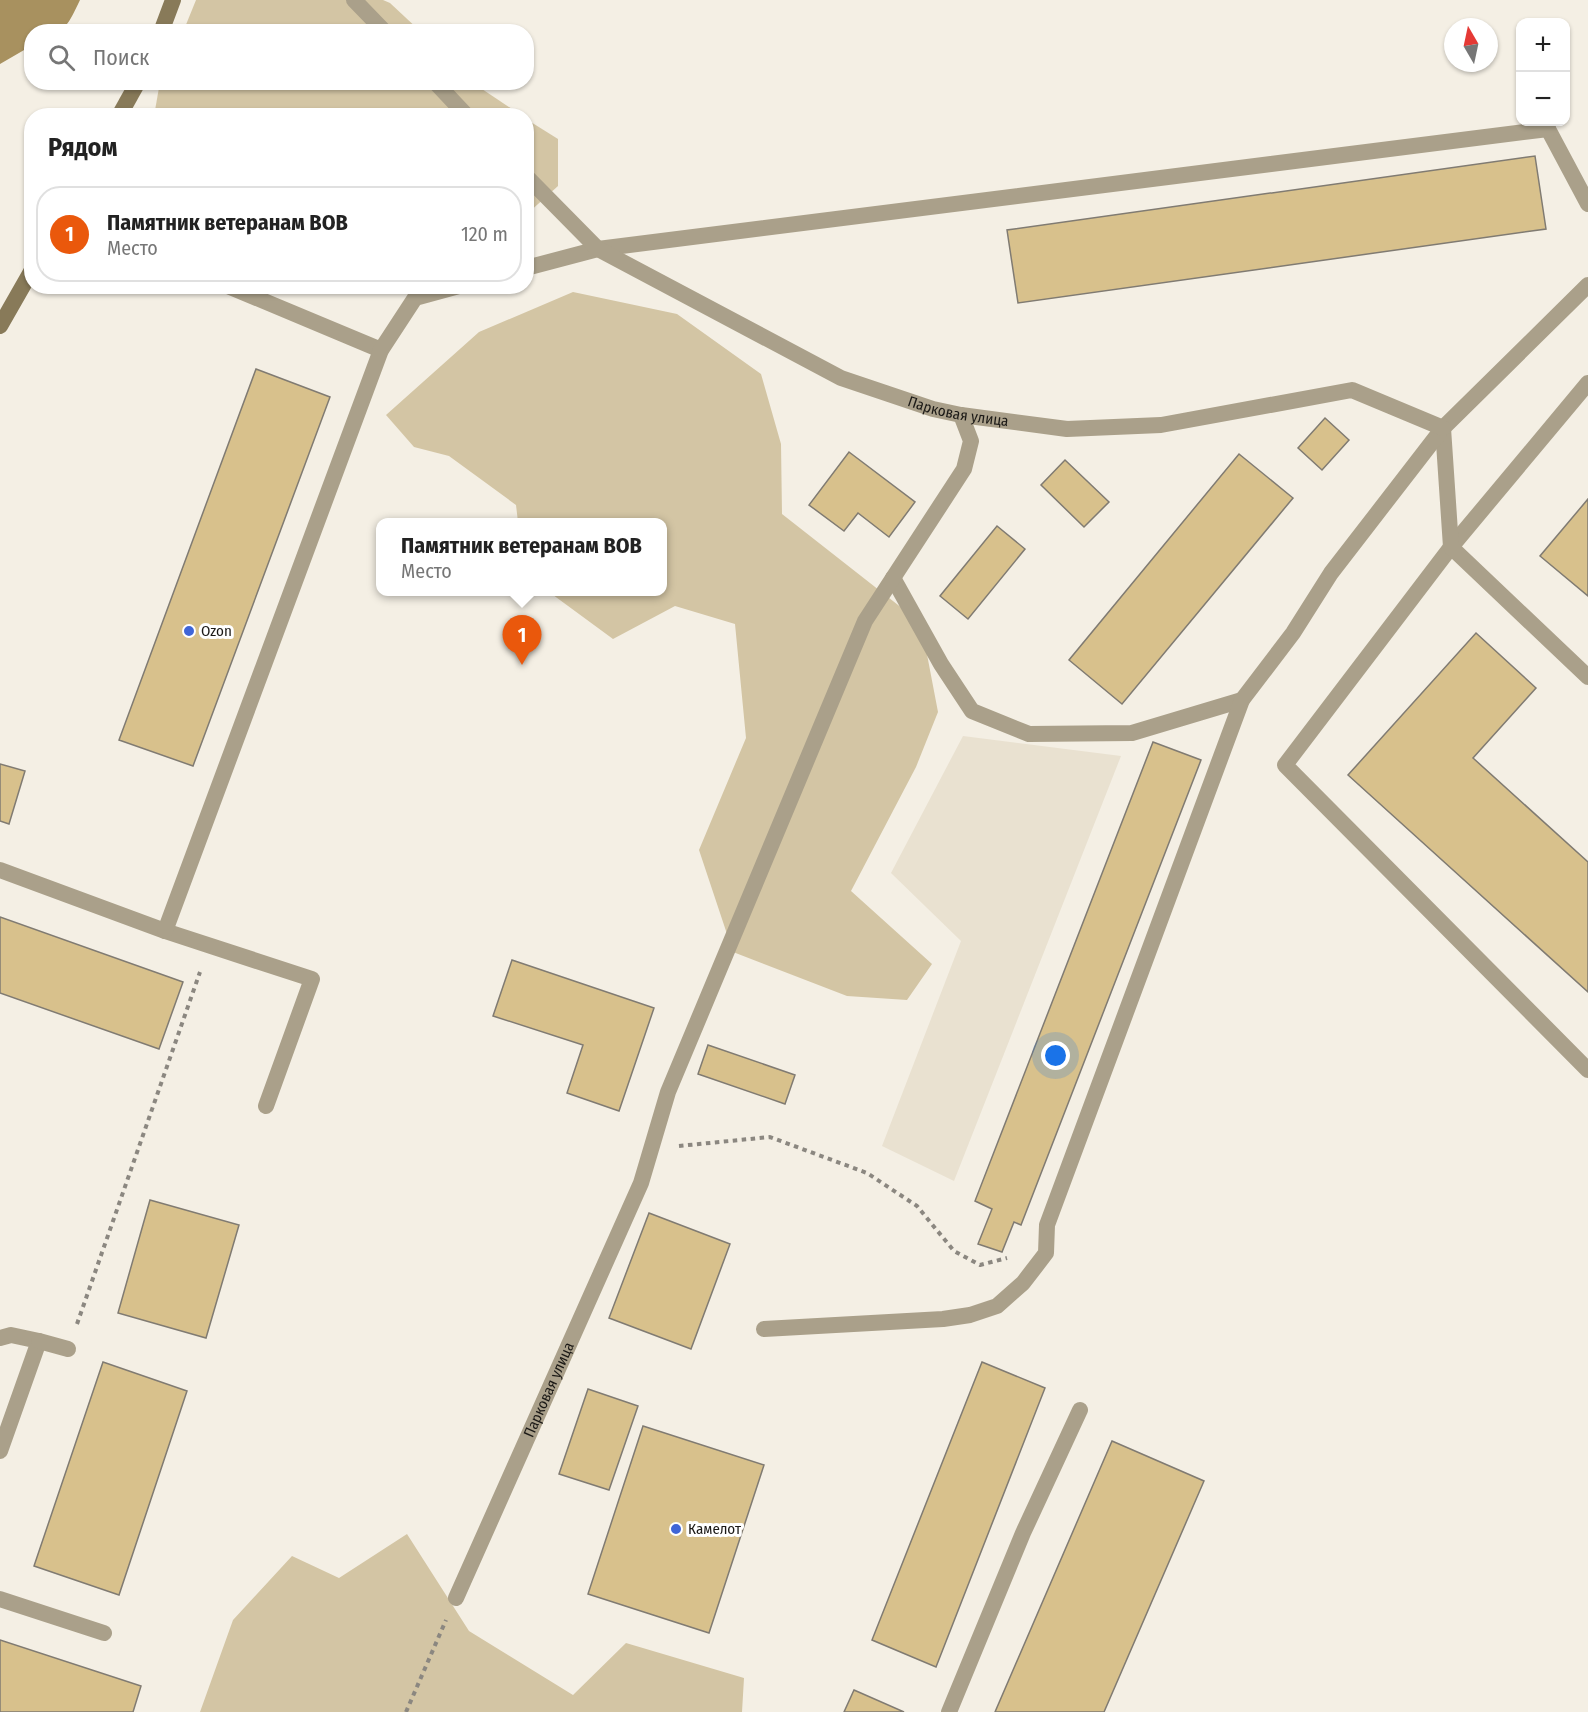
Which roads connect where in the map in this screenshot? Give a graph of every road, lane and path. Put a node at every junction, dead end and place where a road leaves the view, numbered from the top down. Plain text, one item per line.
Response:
1 (173, 0) edge
2 (354, 0) edge
3 (164, 24) edge
4 (377, 24) edge
5 (134, 90) edge
6 (443, 90) edge
7 (123, 108) edge
8 (459, 108) edge
9 (1540, 126) edge
10 (1549, 126) edge
11 (534, 184) edge
12 (1588, 204) edge
13 (598, 249) junction
14 (534, 266) edge
15 (24, 284) edge
16 (1588, 285) edge
17 (247, 294) edge
18 (430, 294) edge
19 (0, 326) edge
20 (381, 350) junction
21 (1588, 383) edge
22 (962, 415) junction
23 (1443, 428) junction
24 (1451, 547) junction
25 (893, 578) junction
26 (1588, 677) edge
27 (1242, 700) junction
28 (0, 870) edge
29 (165, 931) junction
30 (210, 945) junction
31 (1588, 1070) edge
32 (266, 1106) dead end
33 (652, 1147) junction
34 (1047, 1243) junction
35 (764, 1329) dead end
36 (0, 1338) edge
37 (39, 1341) junction
38 (68, 1349) joint
39 (1080, 1410) dead end
40 (0, 1451) edge
41 (456, 1598) joint
42 (0, 1599) edge
43 (104, 1633) dead end
44 (406, 1712) edge
45 (949, 1712) edge

1 - 3 main road
2 - 4 street
5 - 7 main road
6 - 8 street
9 - 13 street
10 - 12 street
11 - 13 street, Парковая улица
13 - 14 street
13 - 22 street, Парковая улица
15 - 19 main road
16 - 23 street
17 - 20 street
18 - 20 street
20 - 29 street
21 - 24 street
22 - 23 street, Парковая улица
22 - 25 street, Парковая улица
23 - 24 street
23 - 27 street
24 - 26 street
24 - 31 street
25 - 27 street
25 - 33 street, Парковая улица
27 - 34 street
28 - 29 street
29 - 30 street
30 - 32 street
30 - 38 path
33 - 34 path
33 - 41 street, Парковая улица
34 - 35 street
36 - 37 street
37 - 38 street
37 - 40 street
39 - 45 street
41 - 44 path
42 - 43 street

